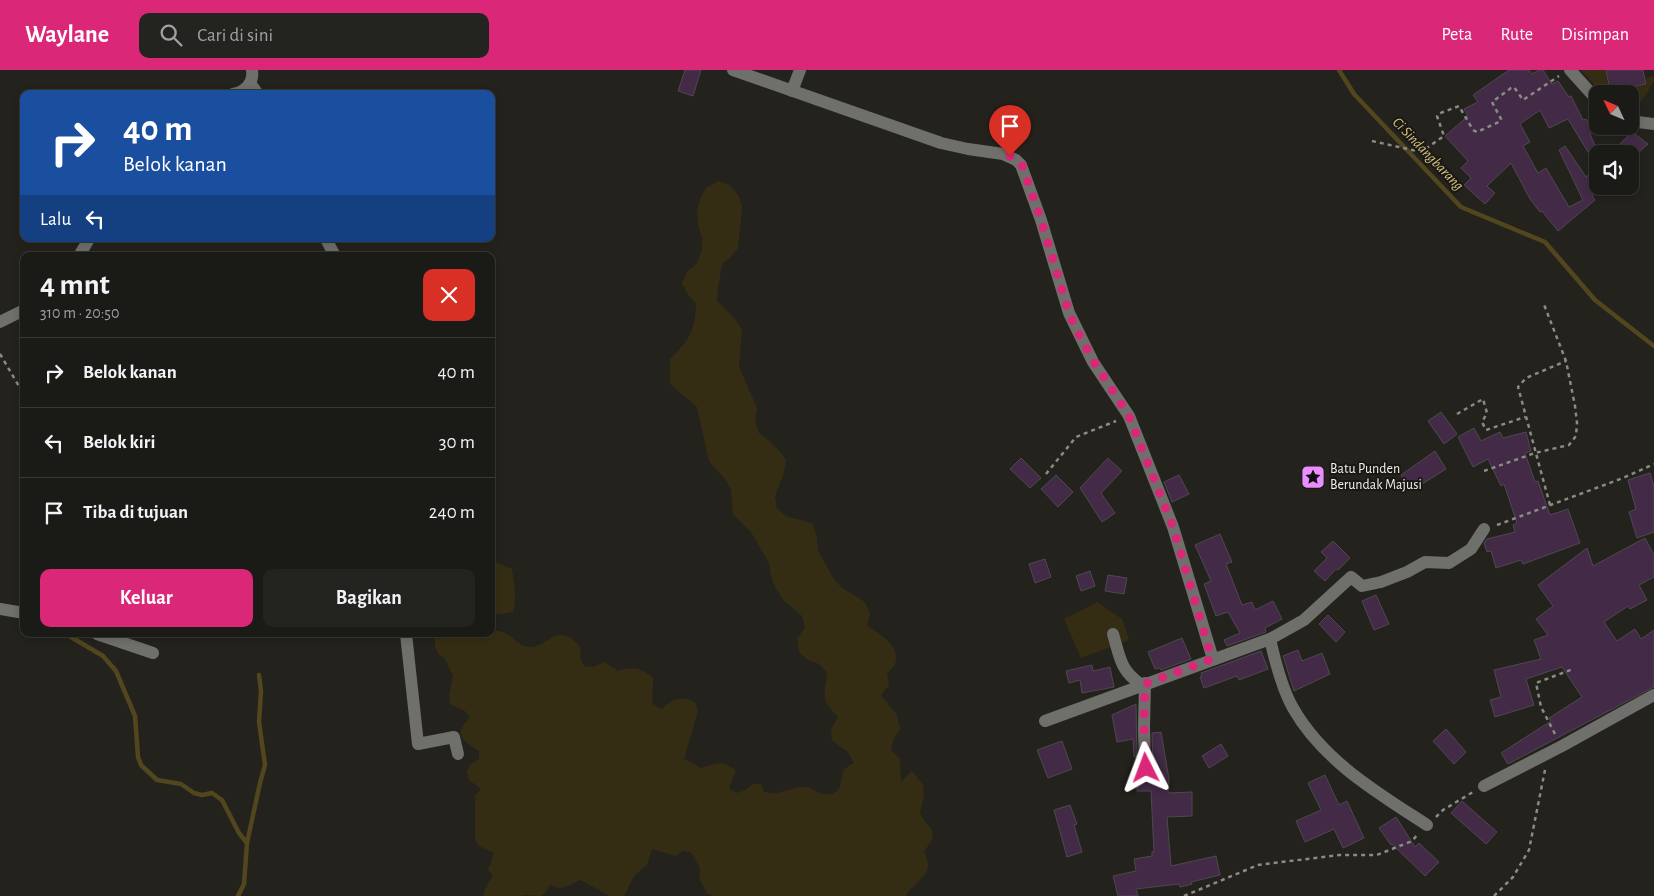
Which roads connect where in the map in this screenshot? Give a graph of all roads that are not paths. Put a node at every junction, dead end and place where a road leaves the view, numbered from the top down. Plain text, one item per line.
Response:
1 (733, 70) edge
2 (800, 70) edge
3 (1565, 72) edge
4 (251, 76) edge
5 (244, 90) edge
6 (256, 90) edge
7 (792, 91) junction
8 (1589, 93) edge
9 (1639, 122) edge
10 (1654, 124) edge
11 (20, 312) edge
12 (0, 322) edge
13 (1484, 529) road end
14 (0, 609) edge
15 (20, 612) edge
16 (1113, 634) dead end
17 (106, 637) edge
18 (406, 637) edge
19 (1270, 639) junction
20 (153, 653) dead end
21 (1212, 659) junction
22 (1144, 684) junction
23 (1654, 695) edge
24 (1045, 720) dead end
25 (458, 754) dead end
26 (1146, 768) dead end
27 (1484, 786) road end
28 (1428, 825) road end

1 - 7 street
2 - 7 street
3 - 8 street
4 - 5 street
4 - 6 street
7 - 21 street
9 - 10 street
11 - 12 street
13 - 19 street
14 - 15 street
16 - 22 street
17 - 20 street
18 - 25 street
19 - 21 street
19 - 28 street
21 - 22 street
22 - 24 street
22 - 26 street
23 - 27 street

